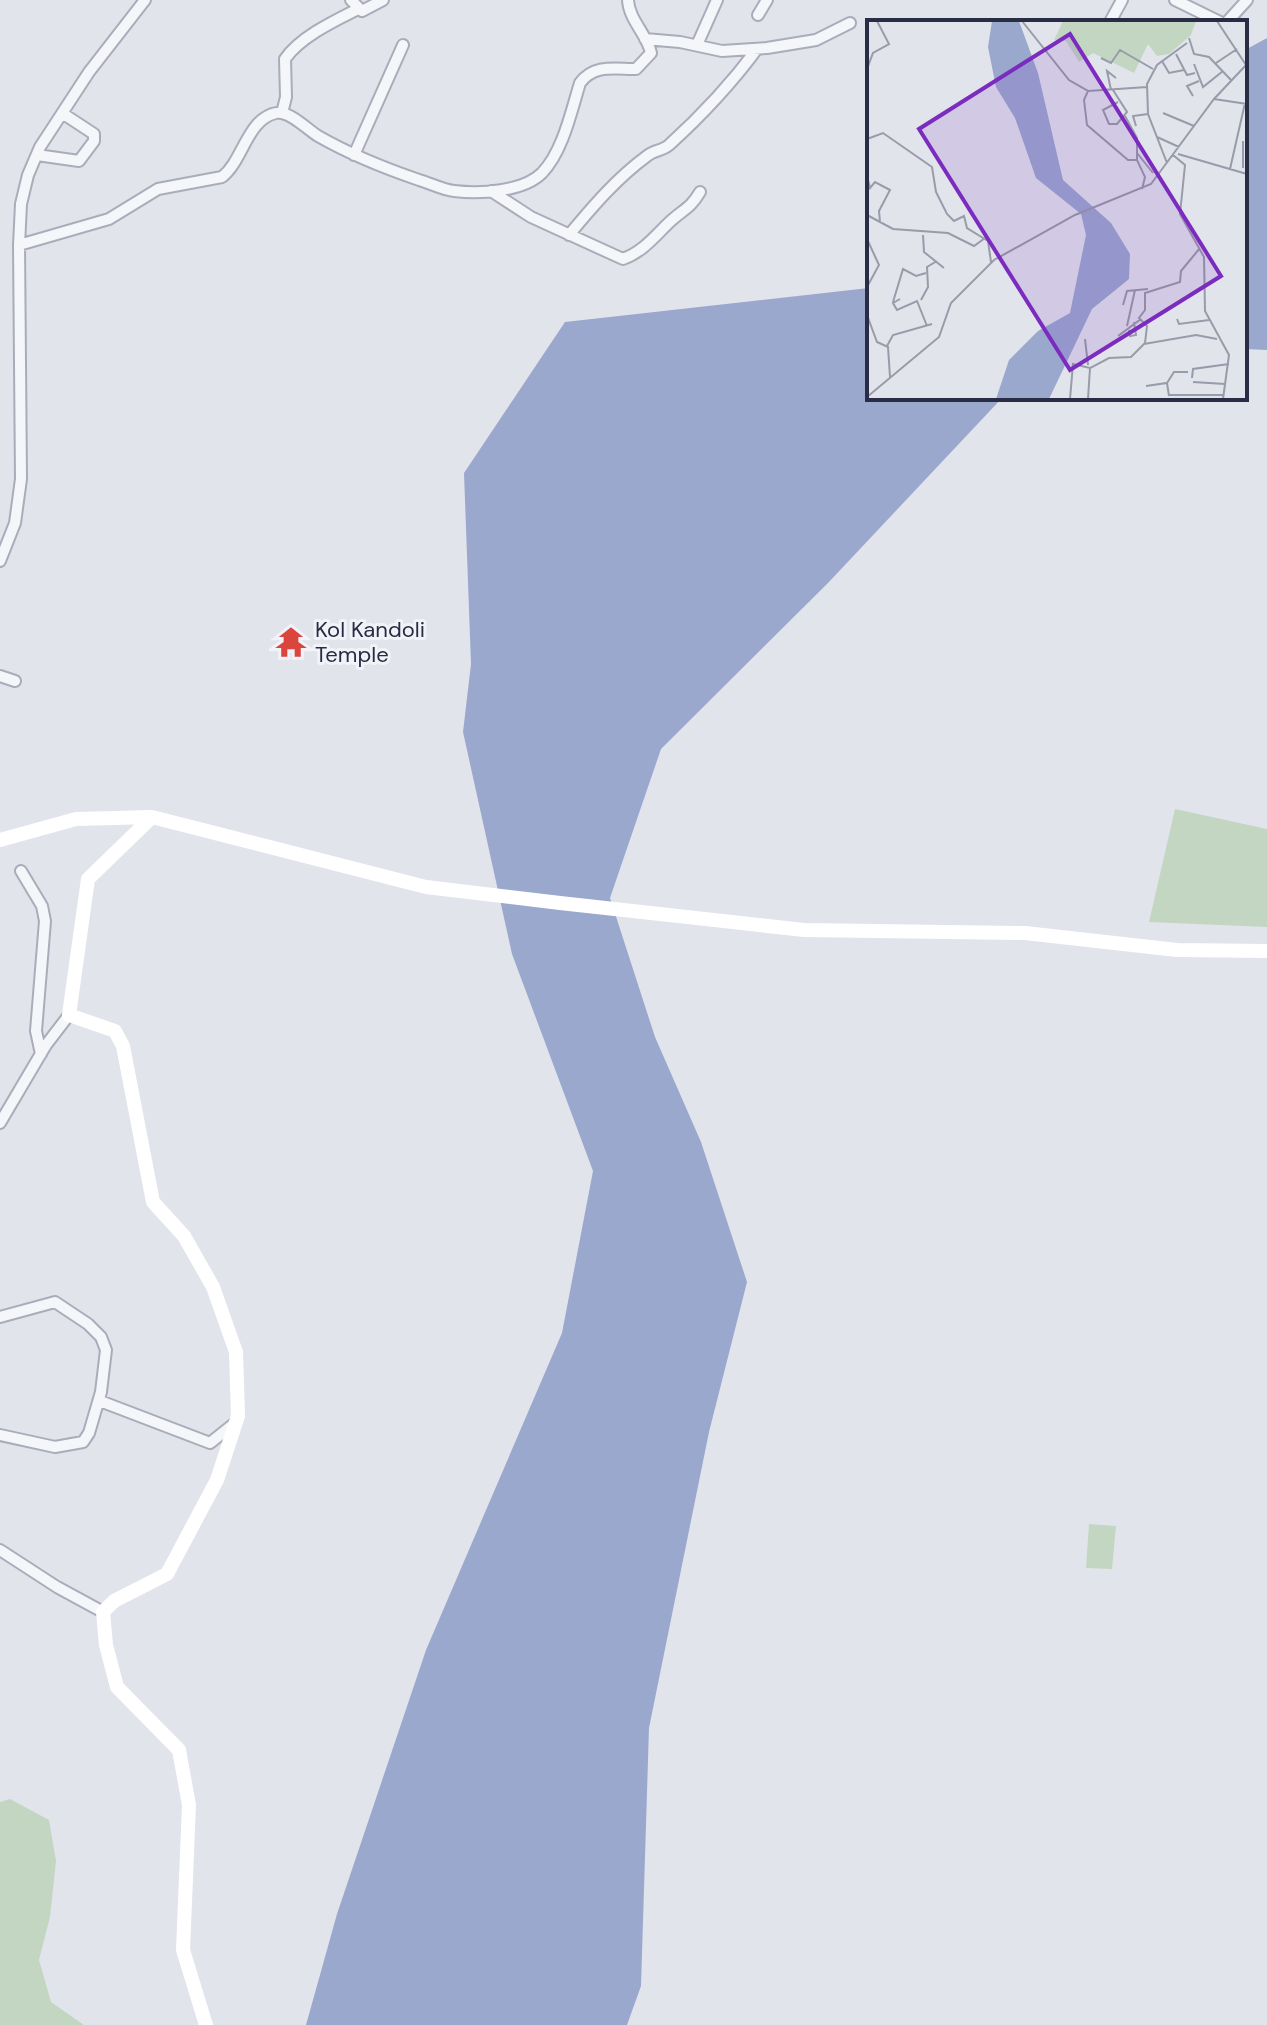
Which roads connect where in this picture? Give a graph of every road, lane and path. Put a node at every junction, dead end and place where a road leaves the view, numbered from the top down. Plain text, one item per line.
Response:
1 (145, 0) edge
2 (383, 0) edge
3 (628, 0) edge
4 (717, 0) edge
5 (767, 0) edge
6 (1122, 0) edge
7 (1247, 0) edge
8 (1178, 1) edge
9 (355, 5) edge
10 (758, 15) dead end
11 (1204, 19) edge
12 (1111, 20) edge
13 (1229, 20) edge
14 (850, 23) dead end
15 (645, 39) junction
16 (403, 45) dead end
17 (697, 45) junction
18 (757, 49) junction
19 (62, 113) junction
20 (282, 113) junction
21 (37, 155) junction
22 (354, 155) junction
23 (491, 191) junction
24 (700, 192) dead end
25 (569, 235) junction
26 (19, 245) junction
27 (0, 561) edge
28 (0, 676) edge
29 (15, 681) dead end
30 (152, 817) junction
31 (0, 840) edge
32 (21, 871) dead end
33 (1267, 951) edge
34 (69, 1015) junction
35 (41, 1054) junction
36 (0, 1123) edge
37 (0, 1317) edge
38 (100, 1401) junction
39 (237, 1422) junction
40 (0, 1435) edge
41 (0, 1550) edge
42 (103, 1612) junction
43 (206, 2025) edge

1 - 19 street
2 - 9 street
3 - 15 street
4 - 17 street
5 - 10 street
6 - 12 street
7 - 13 street
8 - 11 street
9 - 20 street
14 - 18 street
15 - 17 street
15 - 23 street
16 - 22 street
17 - 18 street
18 - 25 street
19 - 21 street
19 - 21 street
20 - 22 street
20 - 26 street
21 - 26 street
22 - 23 street
23 - 25 street
24 - 25 street
26 - 27 street
28 - 29 street
30 - 31 main road
30 - 33 main road
30 - 34 main road
32 - 35 street
34 - 35 street
34 - 39 main road
35 - 36 street
37 - 38 street
38 - 39 street
38 - 40 street
39 - 42 main road
41 - 42 street
42 - 43 main road

